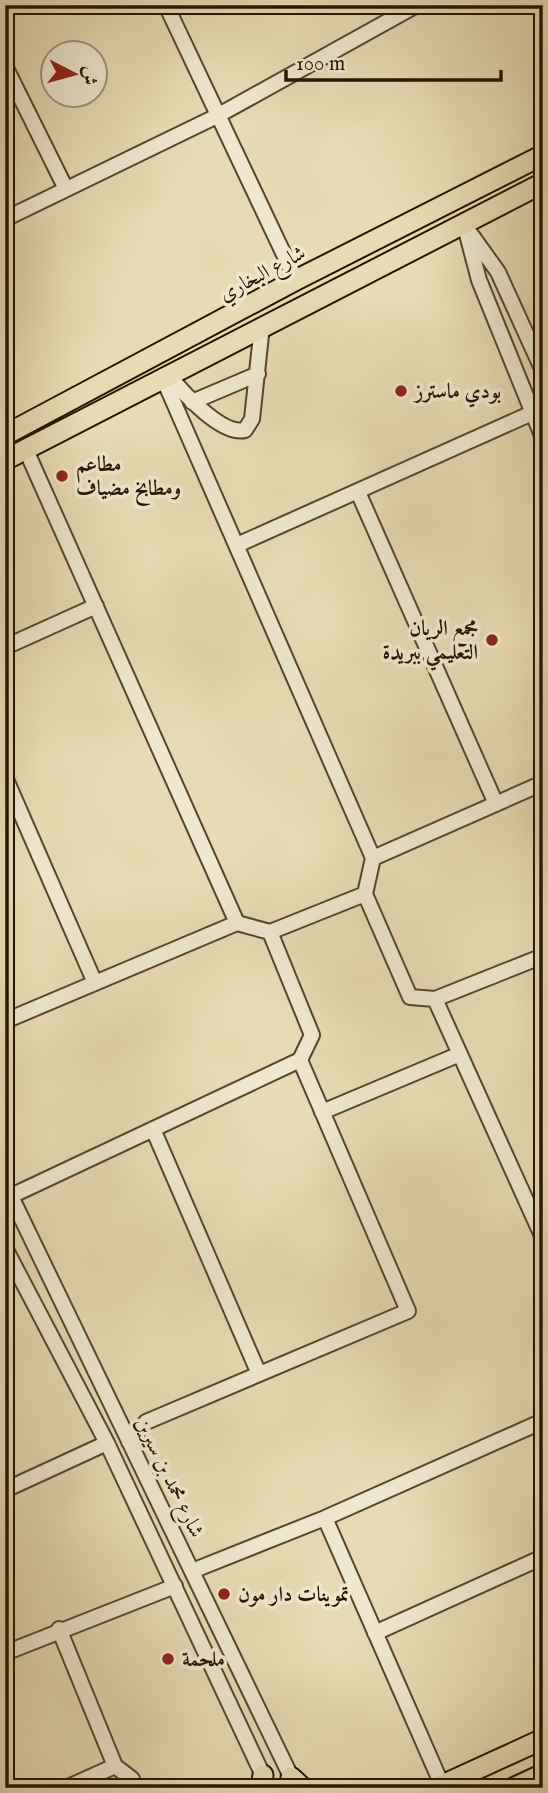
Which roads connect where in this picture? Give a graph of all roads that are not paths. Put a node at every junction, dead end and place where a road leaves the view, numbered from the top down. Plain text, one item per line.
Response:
1 (166, 5) edge
2 (417, 5) edge
3 (402, 9) edge
4 (5, 65) edge
5 (217, 116) junction
6 (543, 155) edge
7 (543, 183) edge
8 (66, 189) junction
9 (5, 219) edge
10 (464, 223) junction
11 (296, 280) junction
12 (262, 326) junction
13 (543, 371) edge
14 (258, 374) junction
15 (166, 376) junction
16 (192, 402) junction
17 (532, 413) junction
18 (5, 435) edge
19 (543, 438) edge
20 (26, 450) junction
21 (5, 460) edge
22 (358, 492) junction
23 (237, 545) junction
24 (96, 606) junction
25 (5, 647) edge
26 (5, 777) edge
27 (543, 783) edge
28 (496, 804) junction
29 (373, 858) junction
30 (365, 894) junction
31 (237, 923) junction
32 (270, 932) junction
33 (543, 956) edge
34 (95, 983) junction
35 (435, 999) junction
36 (5, 1021) edge
37 (460, 1054) junction
38 (300, 1060) junction
39 (322, 1112) junction
40 (153, 1129) junction
41 (8, 1190) edge
42 (543, 1238) edge
43 (5, 1248) edge
44 (258, 1374) junction
45 (543, 1421) edge
46 (129, 1442) junction
47 (107, 1443) junction
48 (5, 1490) edge
49 (325, 1518) junction
50 (543, 1557) edge
51 (192, 1571) junction
52 (175, 1586) junction
53 (59, 1629) junction
54 (375, 1633) junction
55 (5, 1653) edge
56 (543, 1739) edge
57 (115, 1766) junction
58 (543, 1774) edge
59 (265, 1783) edge
60 (296, 1784) edge
61 (439, 1786) edge
62 (66, 1788) edge
63 (135, 1788) edge
64 (513, 1788) edge

1 - 5 street
2 - 3 street
3 - 5 street
4 - 8 street
5 - 8 street
5 - 11 street
6 - 11 main road, شارع البخاري
7 - 10 main road
8 - 9 street
10 - 12 main road
10 - 13 street
10 - 17 street
11 - 18 main road, شارع البخاري
12 - 14 street
12 - 15 main road
14 - 16 street
14 - 16 street
15 - 16 street
15 - 20 main road
15 - 23 street
17 - 19 street
17 - 22 street
20 - 21 main road
20 - 24 street
22 - 23 street
22 - 28 street
23 - 29 street
24 - 25 street
24 - 31 street
26 - 34 street
27 - 28 street
28 - 29 street
29 - 30 street
30 - 32 street
30 - 35 street
31 - 32 street
31 - 34 street
32 - 38 street
33 - 35 street
34 - 36 street
35 - 37 street
37 - 39 street
37 - 42 street
38 - 39 street
38 - 40 street
39 - 44 street
40 - 41 street
40 - 44 street
41 - 46 street, شارع محمد بن سيرين
43 - 47 street, شارع محمد بن سيرين
44 - 46 street
45 - 49 street
46 - 51 street, شارع محمد بن سيرين
47 - 48 street
47 - 52 street, شارع محمد بن سيرين
49 - 51 street
49 - 54 street
50 - 54 street
51 - 60 street, شارع محمد بن سيرين
52 - 53 street
52 - 59 street, شارع محمد بن سيرين
53 - 55 street
53 - 57 street
54 - 61 street
56 - 61 main road
57 - 62 street
57 - 63 street
58 - 64 main road

